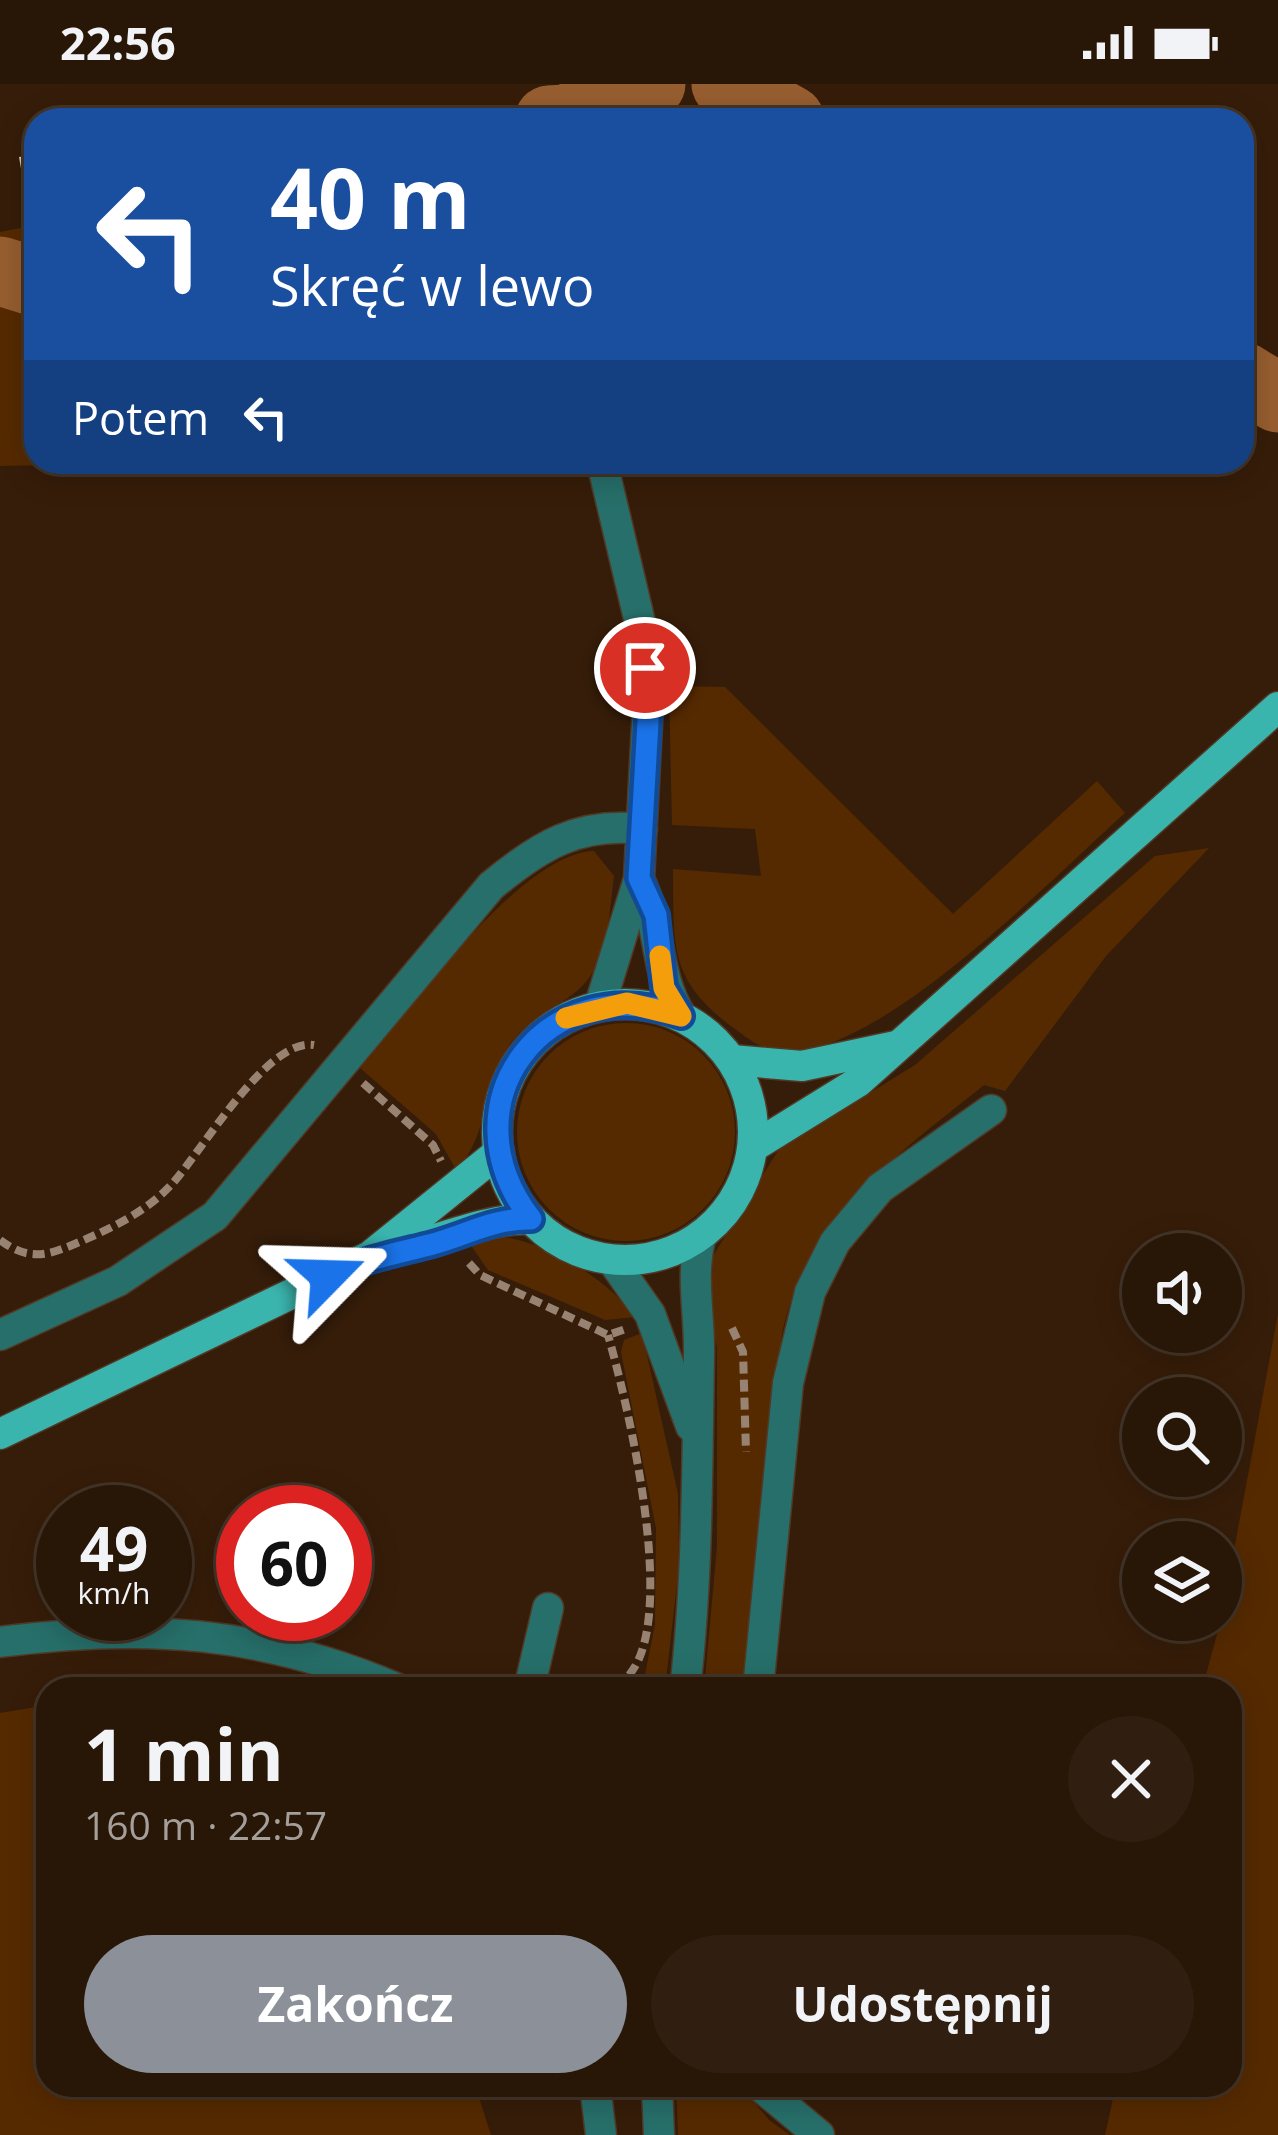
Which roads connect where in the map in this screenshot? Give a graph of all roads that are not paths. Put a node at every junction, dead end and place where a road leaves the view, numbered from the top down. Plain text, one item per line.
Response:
1 (605, 474) edge
2 (1278, 707) edge
3 (642, 829) junction
4 (639, 878) junction
5 (600, 1006) junction
6 (681, 1016) junction
7 (896, 1046) junction
8 (732, 1060) junction
9 (991, 1110) dead end
10 (753, 1147) junction
11 (499, 1151) junction
12 (531, 1219) junction
13 (701, 1235) junction
14 (370, 1256) junction
15 (612, 1260) junction
16 (0, 1335) edge
17 (0, 1434) edge
18 (695, 1436) junction
19 (548, 1608) dead end
20 (0, 1642) edge
21 (364, 1677) edge
22 (532, 1677) edge
23 (686, 1677) edge
24 (759, 1677) edge
25 (597, 2097) edge
26 (657, 2097) edge
27 (773, 2097) edge
28 (601, 2135) edge
29 (659, 2135) edge
30 (819, 2135) edge

1 - 3 street
2 - 7 main road
3 - 4 street
3 - 16 street
4 - 5 street
4 - 6 street
5 - 6 main road
5 - 11 main road
6 - 8 main road
7 - 8 main road
7 - 10 main road
8 - 10 main road
9 - 24 street
10 - 13 main road
11 - 12 main road
11 - 14 main road
12 - 14 main road
12 - 15 main road
13 - 15 main road
13 - 18 street
14 - 17 main road
15 - 18 street
18 - 23 street
19 - 22 street
20 - 21 street
25 - 28 street
26 - 29 street
27 - 30 street

